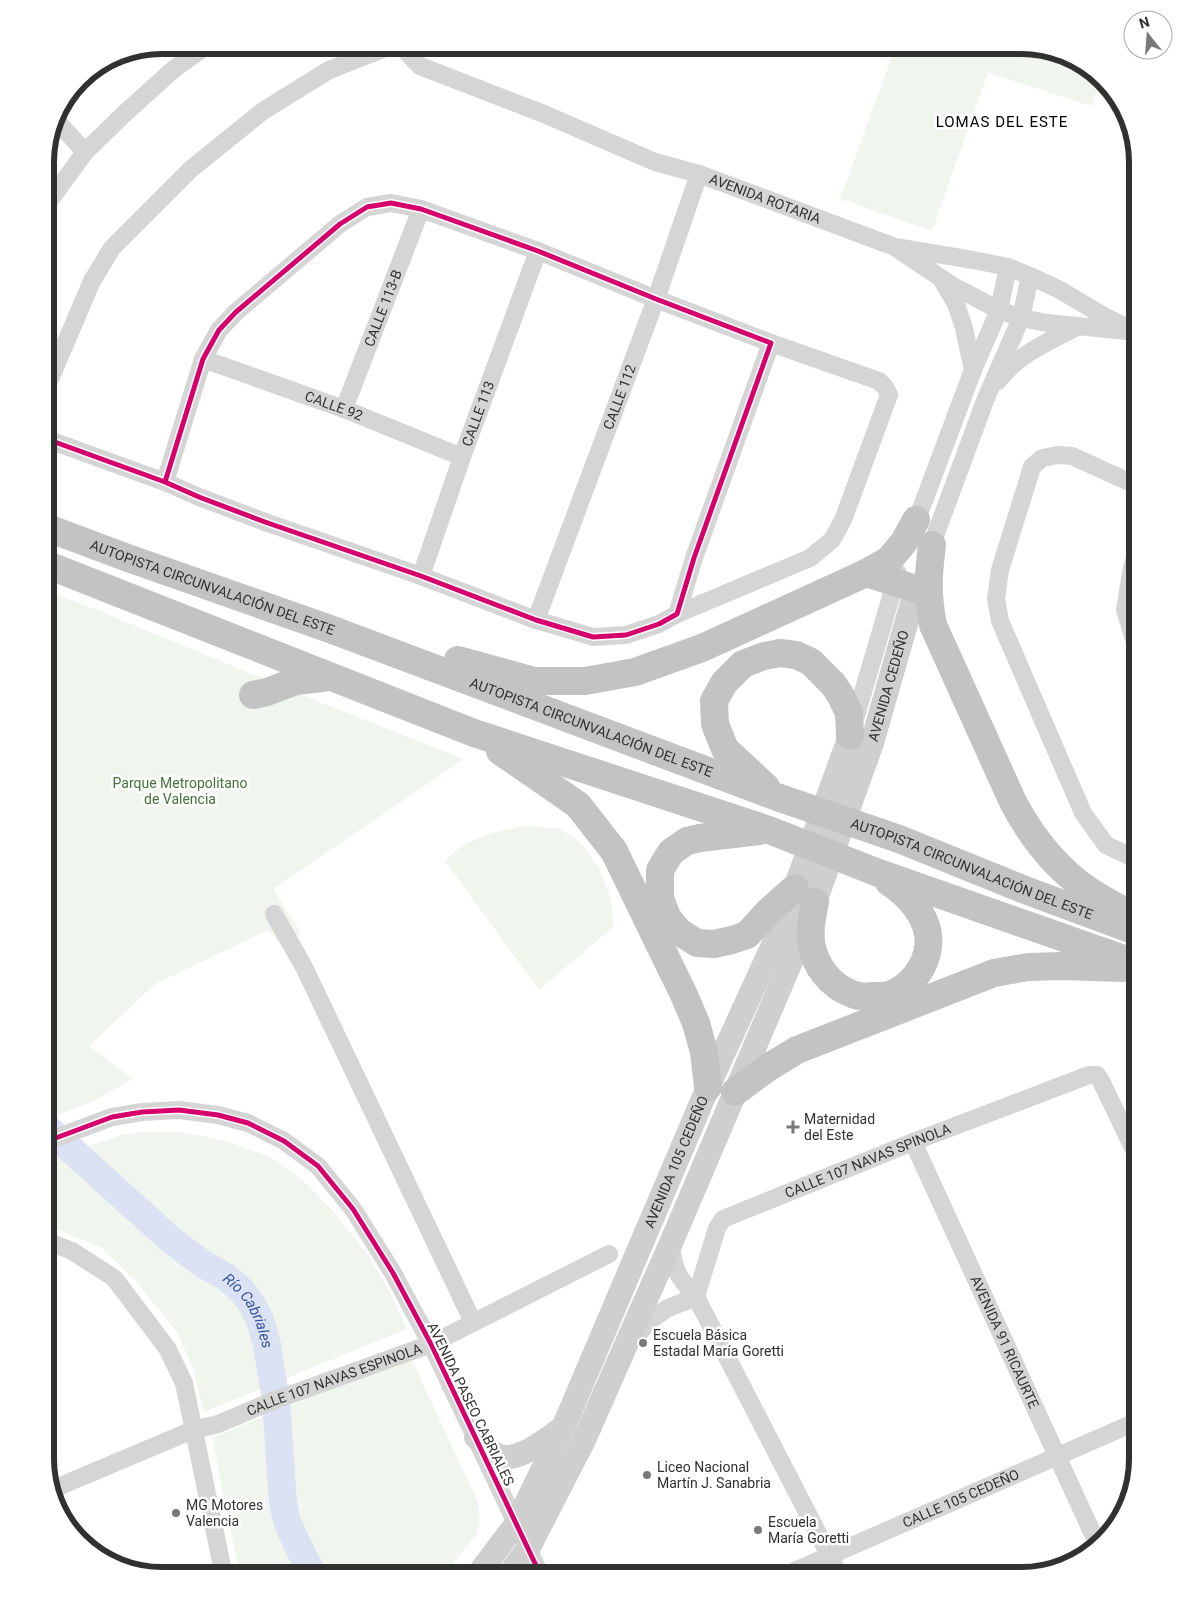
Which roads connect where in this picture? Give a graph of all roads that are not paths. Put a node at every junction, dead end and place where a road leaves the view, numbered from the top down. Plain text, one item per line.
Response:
1 (195, 54) edge
2 (370, 54) edge
3 (409, 54) edge
4 (60, 125) edge
5 (85, 152) junction
6 (699, 174) junction
7 (54, 195) edge
8 (421, 209) junction
9 (896, 247) junction
10 (538, 251) junction
11 (1008, 267) junction
12 (1030, 276) junction
13 (940, 278) junction
14 (656, 299) junction
15 (999, 310) junction
16 (1021, 318) junction
17 (1077, 328) junction
18 (1129, 329) edge
19 (1129, 332) edge
20 (771, 343) junction
21 (203, 359) junction
22 (54, 369) edge
23 (973, 370) junction
24 (986, 398) junction
25 (344, 408) junction
26 (54, 442) edge
27 (462, 457) junction
28 (165, 482) junction
29 (1129, 482) edge
30 (916, 520) junction
31 (54, 530) edge
32 (932, 545) junction
33 (54, 568) edge
34 (866, 573) junction
35 (421, 576) junction
36 (905, 585) junction
37 (1129, 585) edge
38 (678, 614) junction
39 (536, 620) junction
40 (1129, 624) edge
41 (330, 629) junction
42 (252, 646) junction
43 (330, 676) junction
44 (474, 733) junction
45 (850, 736) junction
46 (777, 797) junction
47 (769, 830) junction
48 (1129, 856) edge
49 (876, 872) junction
50 (805, 895) junction
51 (274, 914) dead end
52 (1129, 914) edge
53 (1129, 929) edge
54 (1129, 961) edge
55 (1129, 970) edge
56 (708, 1087) junction
57 (735, 1092) junction
58 (54, 1139) edge
59 (1129, 1139) edge
60 (913, 1142) junction
61 (671, 1243) junction
62 (54, 1244) edge
63 (609, 1254) dead end
64 (696, 1297) junction
65 (473, 1322) junction
66 (431, 1344) junction
67 (621, 1355) junction
68 (1129, 1425) edge
69 (563, 1428) junction
70 (193, 1430) junction
71 (476, 1437) junction
72 (1058, 1457) junction
73 (57, 1487) edge
74 (516, 1524) junction
75 (1096, 1538) edge
76 (528, 1549) junction
77 (829, 1556) junction
78 (222, 1567) edge
79 (484, 1567) edge
80 (515, 1567) edge
81 (537, 1567) edge
82 (804, 1567) edge
83 (835, 1567) edge

1 - 5 street
2 - 22 street
3 - 6 street, AVENIDA ROTARIA
4 - 5 street
5 - 7 street
6 - 9 street, AVENIDA ROTARIA
6 - 14 street, CALLE 112
8 - 10 street
8 - 21 street
8 - 25 street, CALLE 113-B
9 - 11 street, AVENIDA ROTARIA
9 - 13 street
10 - 14 street
10 - 27 street, CALLE 113
11 - 12 street, AVENIDA ROTARIA
11 - 15 street, AVENIDA CEDEÑO
12 - 16 street, AVENIDA CEDEÑO
12 - 18 street, AVENIDA ROTARIA
13 - 15 street
13 - 23 street
14 - 20 street
14 - 39 street, CALLE 112
15 - 16 street
15 - 23 street, AVENIDA CEDEÑO
16 - 17 street
16 - 24 street, AVENIDA CEDEÑO
17 - 19 street
17 - 24 street
20 - 38 street
20 - 38 street
21 - 25 street, CALLE 92
21 - 28 street
23 - 30 street, AVENIDA CEDEÑO
24 - 32 street, AVENIDA CEDEÑO
25 - 27 street, CALLE 92
26 - 28 street
27 - 35 street, CALLE 113
28 - 35 street
29 - 48 street
30 - 34 highway
30 - 36 street, AVENIDA CEDEÑO
31 - 41 highway, AUTOPISTA CIRCUNVALACIÓN DEL ESTE
32 - 36 street, AVENIDA CEDEÑO
32 - 52 highway
33 - 42 highway
34 - 36 highway
34 - 41 highway
35 - 39 street
36 - 45 street, AVENIDA CEDEÑO
36 - 50 main road, AVENIDA CEDEÑO
37 - 40 street
38 - 39 street
41 - 46 highway, AUTOPISTA CIRCUNVALACIÓN DEL ESTE
42 - 43 highway
42 - 43 highway
43 - 44 highway
44 - 47 highway
44 - 56 highway
45 - 46 highway
45 - 50 main road, AVENIDA 105 CEDEÑO
46 - 53 highway, AUTOPISTA CIRCUNVALACIÓN DEL ESTE
47 - 49 highway
47 - 50 highway
49 - 50 highway
49 - 54 highway
50 - 56 main road, AVENIDA 105 CEDEÑO
50 - 57 main road, AVENIDA CEDEÑO
51 - 65 street
55 - 57 highway
56 - 69 main road, AVENIDA 105 CEDEÑO
57 - 61 main road, AVENIDA 105 CEDEÑO
58 - 66 street, AVENIDA PASEO CABRIALES
59 - 60 street, CALLE 107 NAVAS SPINOLA
60 - 64 street, CALLE 107 NAVAS SPINOLA
60 - 72 street, AVENIDA 91 RICAURTE
61 - 64 street
61 - 67 main road, AVENIDA 105 CEDEÑO
62 - 70 street
63 - 65 street, CALLE 107 NAVAS ESPINOLA
64 - 67 street
64 - 77 street
65 - 66 street, CALLE 107 NAVAS ESPINOLA
66 - 70 street, CALLE 107 NAVAS ESPINOLA
66 - 71 street, AVENIDA PASEO CABRIALES
67 - 76 main road, AVENIDA 105 CEDEÑO
68 - 72 street, CALLE 105 CEDEÑO
69 - 71 main road
69 - 74 main road, AVENIDA 105 CEDEÑO
70 - 73 street, CALLE 107 NAVAS ESPINOLA
70 - 78 street
71 - 74 street, AVENIDA PASEO CABRIALES
72 - 75 street, AVENIDA 91 RICAURTE
72 - 77 street, CALLE 105 CEDEÑO
74 - 76 street, AVENIDA PASEO CABRIALES
74 - 79 main road, AVENIDA 105 CEDEÑO
76 - 80 main road, AVENIDA 105 CEDEÑO
76 - 81 street, AVENIDA PASEO CABRIALES
77 - 82 street, CALLE 105 CEDEÑO
77 - 83 street

